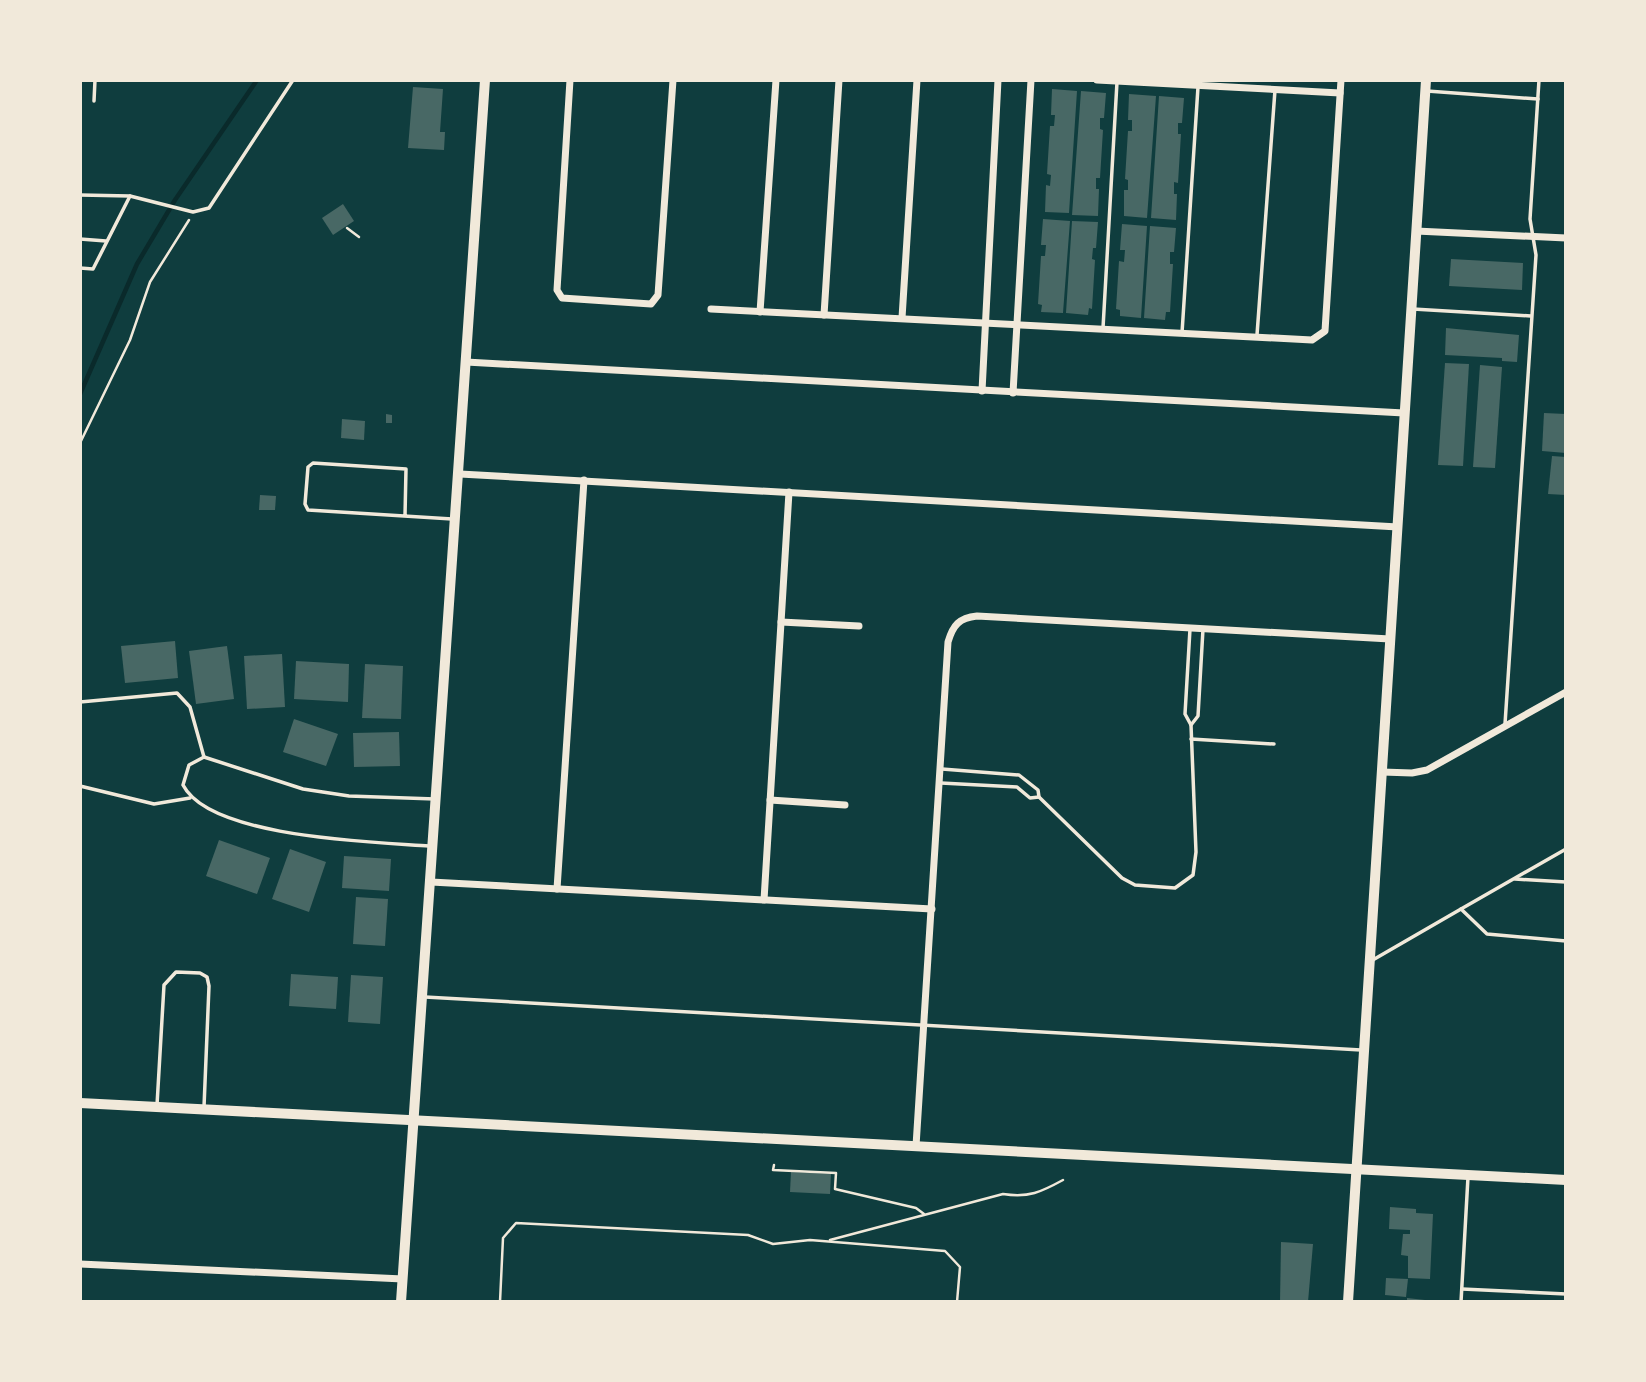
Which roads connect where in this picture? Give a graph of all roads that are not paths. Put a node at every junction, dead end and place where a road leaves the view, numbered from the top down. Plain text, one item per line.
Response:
1 (95, 80) edge
2 (293, 80) edge
3 (485, 80) edge
4 (570, 80) edge
5 (673, 80) edge
6 (776, 80) edge
7 (839, 80) edge
8 (917, 80) edge
9 (998, 80) edge
10 (1031, 80) edge
11 (1097, 80) edge
12 (1340, 80) edge
13 (1539, 80) edge
14 (1137, 81) edge
15 (1117, 82) edge
16 (1238, 84) edge
17 (1198, 86) junction
18 (1426, 86) edge
19 (1275, 90) junction
20 (1340, 93) junction
21 (1538, 99) junction
22 (94, 101) dead end
23 (80, 195) edge
24 (130, 196) junction
25 (1416, 231) junction
26 (1532, 236) junction
27 (1566, 238) edge
28 (80, 239) edge
29 (107, 241) junction
30 (80, 268) edge
31 (711, 309) dead end
32 (1411, 309) junction
33 (760, 312) junction
34 (824, 315) junction
35 (1532, 316) junction
36 (902, 318) junction
37 (986, 322) junction
38 (1017, 324) junction
39 (1103, 328) junction
40 (1182, 333) junction
41 (1257, 337) junction
42 (466, 362) junction
43 (982, 391) junction
44 (1013, 393) junction
45 (1404, 413) junction
46 (460, 474) junction
47 (584, 480) junction
48 (789, 492) junction
49 (405, 516) junction
50 (457, 519) junction
51 (1398, 527) junction
52 (781, 622) junction
53 (859, 626) dead end
54 (1190, 629) junction
55 (1203, 629) junction
56 (1390, 639) junction
57 (1566, 692) edge
58 (80, 702) edge
59 (1191, 725) junction
60 (1505, 726) junction
61 (1191, 739) junction
62 (1274, 744) dead end
63 (204, 758) junction
64 (942, 769) junction
65 (1382, 772) junction
66 (941, 783) junction
67 (80, 786) edge
68 (1039, 797) junction
69 (190, 798) junction
70 (437, 799) junction
71 (770, 800) junction
72 (845, 805) dead end
73 (433, 846) junction
74 (1566, 849) edge
75 (1513, 879) junction
76 (430, 882) junction
77 (1566, 883) edge
78 (557, 889) junction
79 (764, 900) junction
80 (932, 909) junction
81 (1461, 909) junction
82 (1566, 941) edge
83 (1369, 962) junction
84 (423, 997) junction
85 (923, 1025) junction
86 (1363, 1050) junction
87 (80, 1103) edge
88 (157, 1107) junction
89 (204, 1109) junction
90 (415, 1120) junction
91 (916, 1146) junction
92 (1355, 1170) junction
93 (1468, 1175) junction
94 (1566, 1180) edge
95 (80, 1264) edge
96 (403, 1279) junction
97 (1462, 1289) junction
98 (1566, 1294) edge
99 (401, 1301) edge
100 (1348, 1301) edge
101 (1461, 1301) edge

1 - 22 lane
2 - 24 lane
3 - 42 main road
4 - 5 street
6 - 33 street
7 - 34 street
8 - 36 street
9 - 37 street
10 - 38 street
11 - 15 street
12 - 20 street
13 - 21 lane
14 - 15 street
14 - 17 street
15 - 39 lane
16 - 17 street
16 - 19 street
17 - 40 lane
18 - 21 lane
18 - 25 main road
19 - 20 street
19 - 41 lane
20 - 41 street
21 - 26 lane
23 - 24 lane
24 - 29 lane
25 - 26 street
25 - 32 main road
26 - 27 street
26 - 35 lane
28 - 29 lane
29 - 30 lane
31 - 33 street
32 - 35 lane
32 - 45 main road
33 - 34 street
34 - 36 street
35 - 60 lane
36 - 37 street
37 - 38 street
37 - 43 street
38 - 39 street
38 - 44 street
39 - 40 street
40 - 41 street
42 - 43 street
42 - 46 main road
43 - 44 street
44 - 45 street
45 - 51 main road
46 - 47 street
46 - 50 main road
47 - 48 street
47 - 78 street
48 - 51 street
48 - 52 street
49 - 49 lane
49 - 50 lane
50 - 70 main road
51 - 56 main road
52 - 53 street
52 - 71 street
54 - 55 street
54 - 59 lane
54 - 64 street
55 - 56 street
55 - 59 lane
56 - 65 main road
57 - 60 street
58 - 63 lane
59 - 61 lane
60 - 65 street
61 - 62 lane
61 - 68 lane
63 - 69 lane
63 - 70 lane
64 - 66 street
64 - 68 lane
65 - 83 main road
66 - 68 lane
66 - 80 street
67 - 69 lane
69 - 73 lane
70 - 73 main road
71 - 72 street
71 - 79 street
73 - 76 main road
74 - 75 lane
75 - 77 lane
75 - 81 lane
76 - 78 street
76 - 84 main road
78 - 79 street
79 - 80 street
80 - 85 street
81 - 82 lane
81 - 83 lane
83 - 86 main road
84 - 85 lane
84 - 90 main road
85 - 86 lane
85 - 91 street
86 - 92 main road
87 - 88 main road
88 - 89 main road
88 - 89 lane
89 - 90 main road
90 - 91 main road
90 - 96 main road
91 - 92 main road
92 - 93 main road
92 - 100 main road
93 - 94 main road
93 - 97 lane
95 - 96 street
96 - 99 main road
97 - 98 lane
97 - 101 lane

